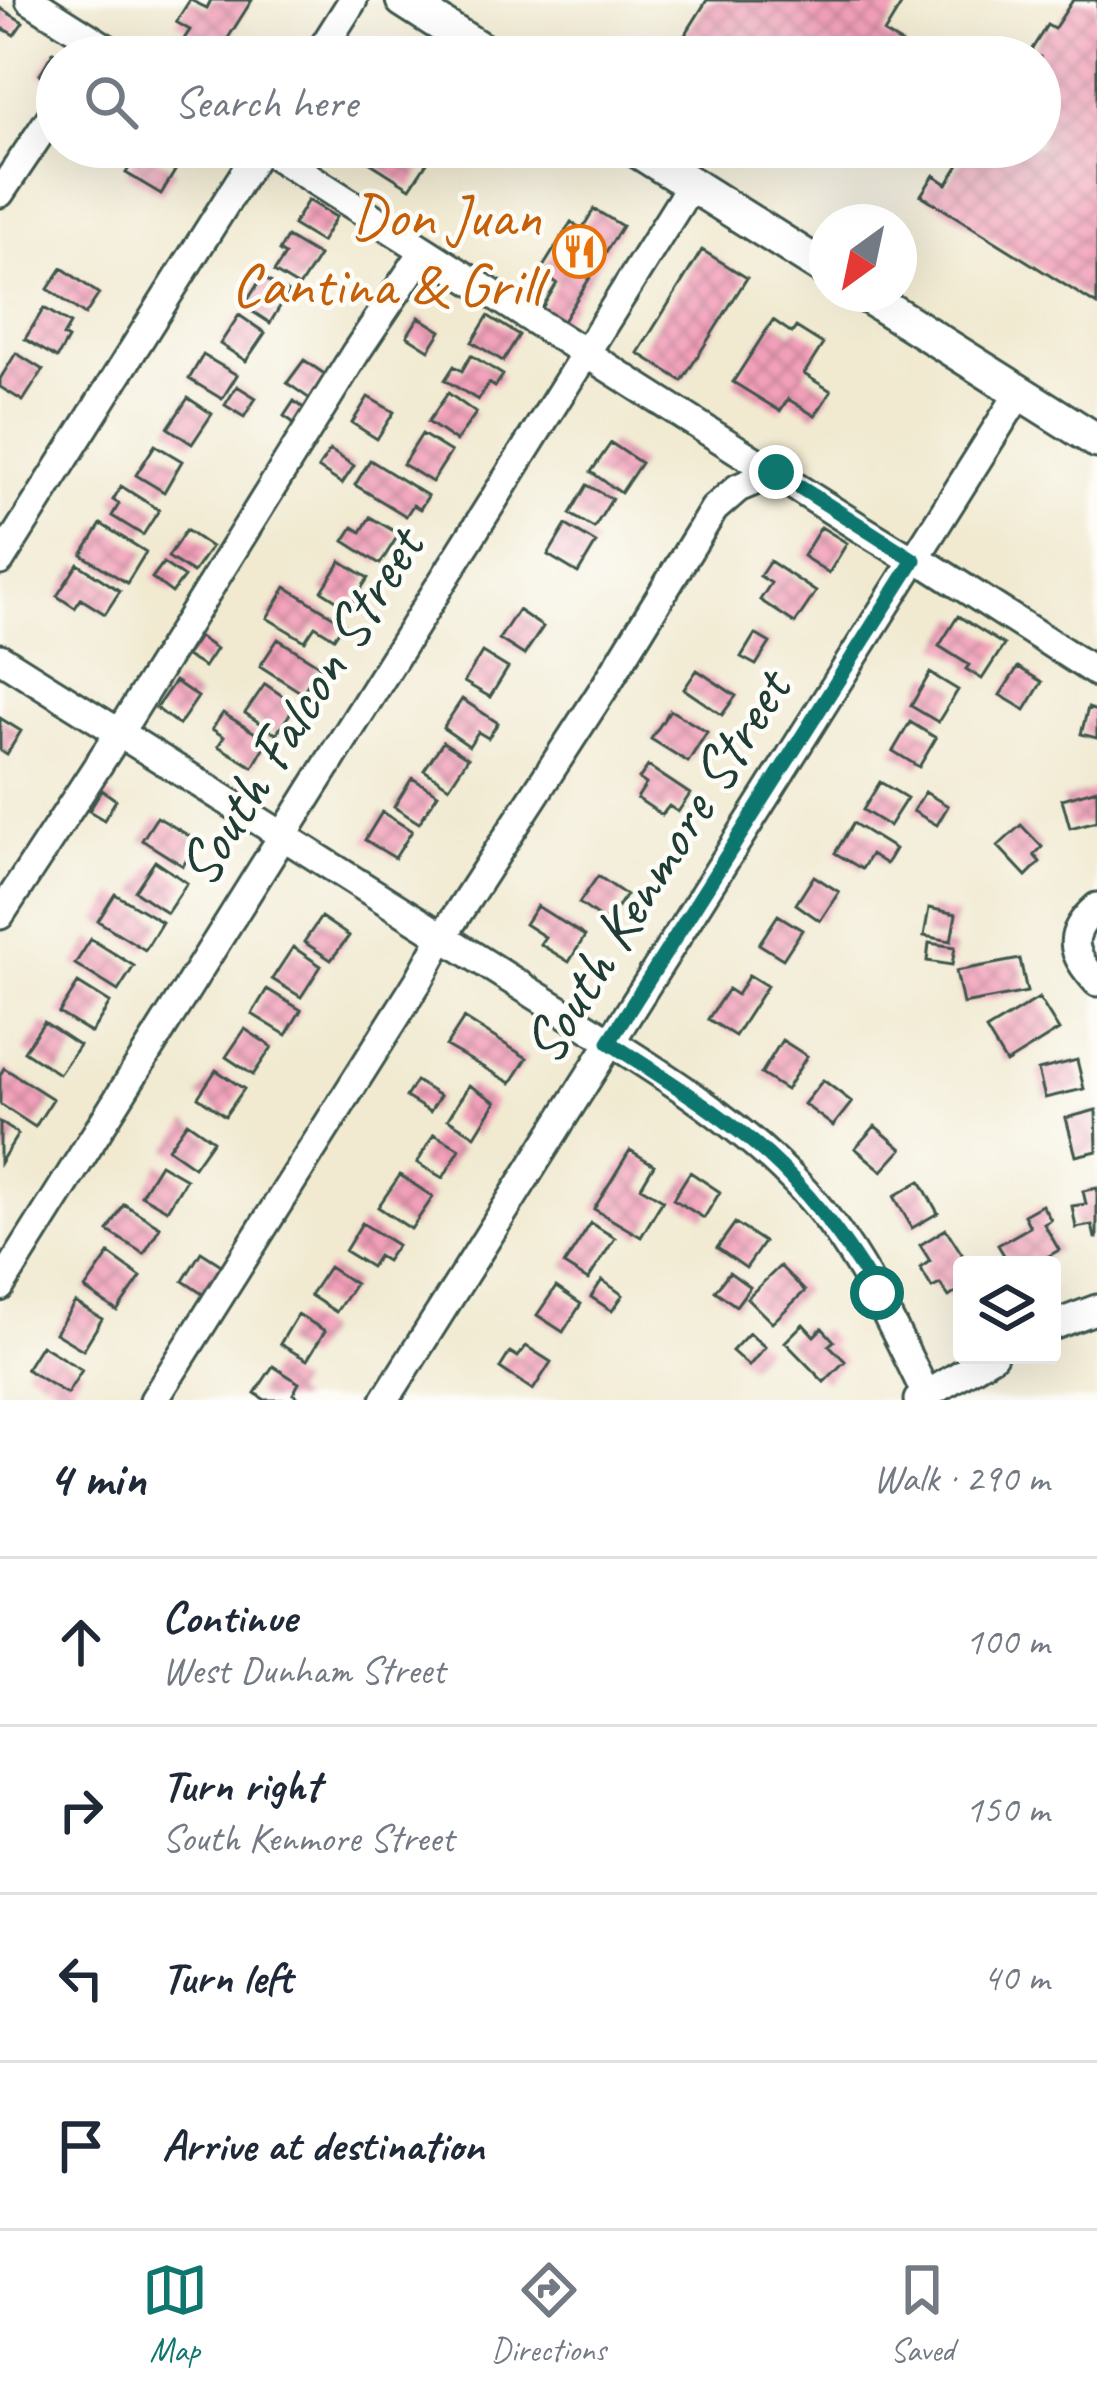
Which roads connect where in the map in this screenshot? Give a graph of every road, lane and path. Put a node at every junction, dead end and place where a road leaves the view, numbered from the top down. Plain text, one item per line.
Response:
1 (30, 0) edge
2 (353, 0) edge
3 (403, 0) edge
4 (80, 36) edge
5 (330, 36) edge
6 (459, 36) edge
7 (36, 139) edge
8 (248, 168) edge
9 (294, 168) edge
10 (665, 168) edge
11 (692, 185) junction
12 (0, 193) edge
13 (424, 250) junction
14 (809, 259) edge
15 (893, 312) edge
16 (587, 352) junction
17 (1020, 392) junction
18 (1097, 441) edge
19 (776, 472) junction
20 (914, 560) junction
21 (0, 561) edge
22 (0, 658) edge
23 (1097, 673) edge
24 (119, 733) junction
25 (284, 835) junction
26 (1097, 907) edge
27 (0, 915) edge
28 (443, 936) junction
29 (1097, 982) edge
30 (609, 1042) junction
31 (0, 1287) edge
32 (1097, 1309) edge
33 (1061, 1323) edge
34 (978, 1364) edge
35 (922, 1397) edge
36 (154, 1400) edge
37 (385, 1400) edge

1 - 4 street
2 - 5 street
3 - 6 main road
7 - 12 street
8 - 21 street
9 - 13 street
10 - 11 main road
11 - 14 main road
11 - 16 street, South Falcon Street
13 - 16 street
13 - 24 street
15 - 17 main road
16 - 19 street
16 - 25 street, South Falcon Street
17 - 18 main road
17 - 20 street, South Kenmore Street
19 - 20 street
19 - 28 street
20 - 23 street
20 - 30 street, South Kenmore Street
22 - 24 street
24 - 25 street
24 - 27 street
25 - 28 street
25 - 31 street, South Falcon Street
26 - 29 street
28 - 30 street
28 - 36 street
30 - 35 street
30 - 37 street, South Kenmore Street
32 - 33 street
34 - 35 street

